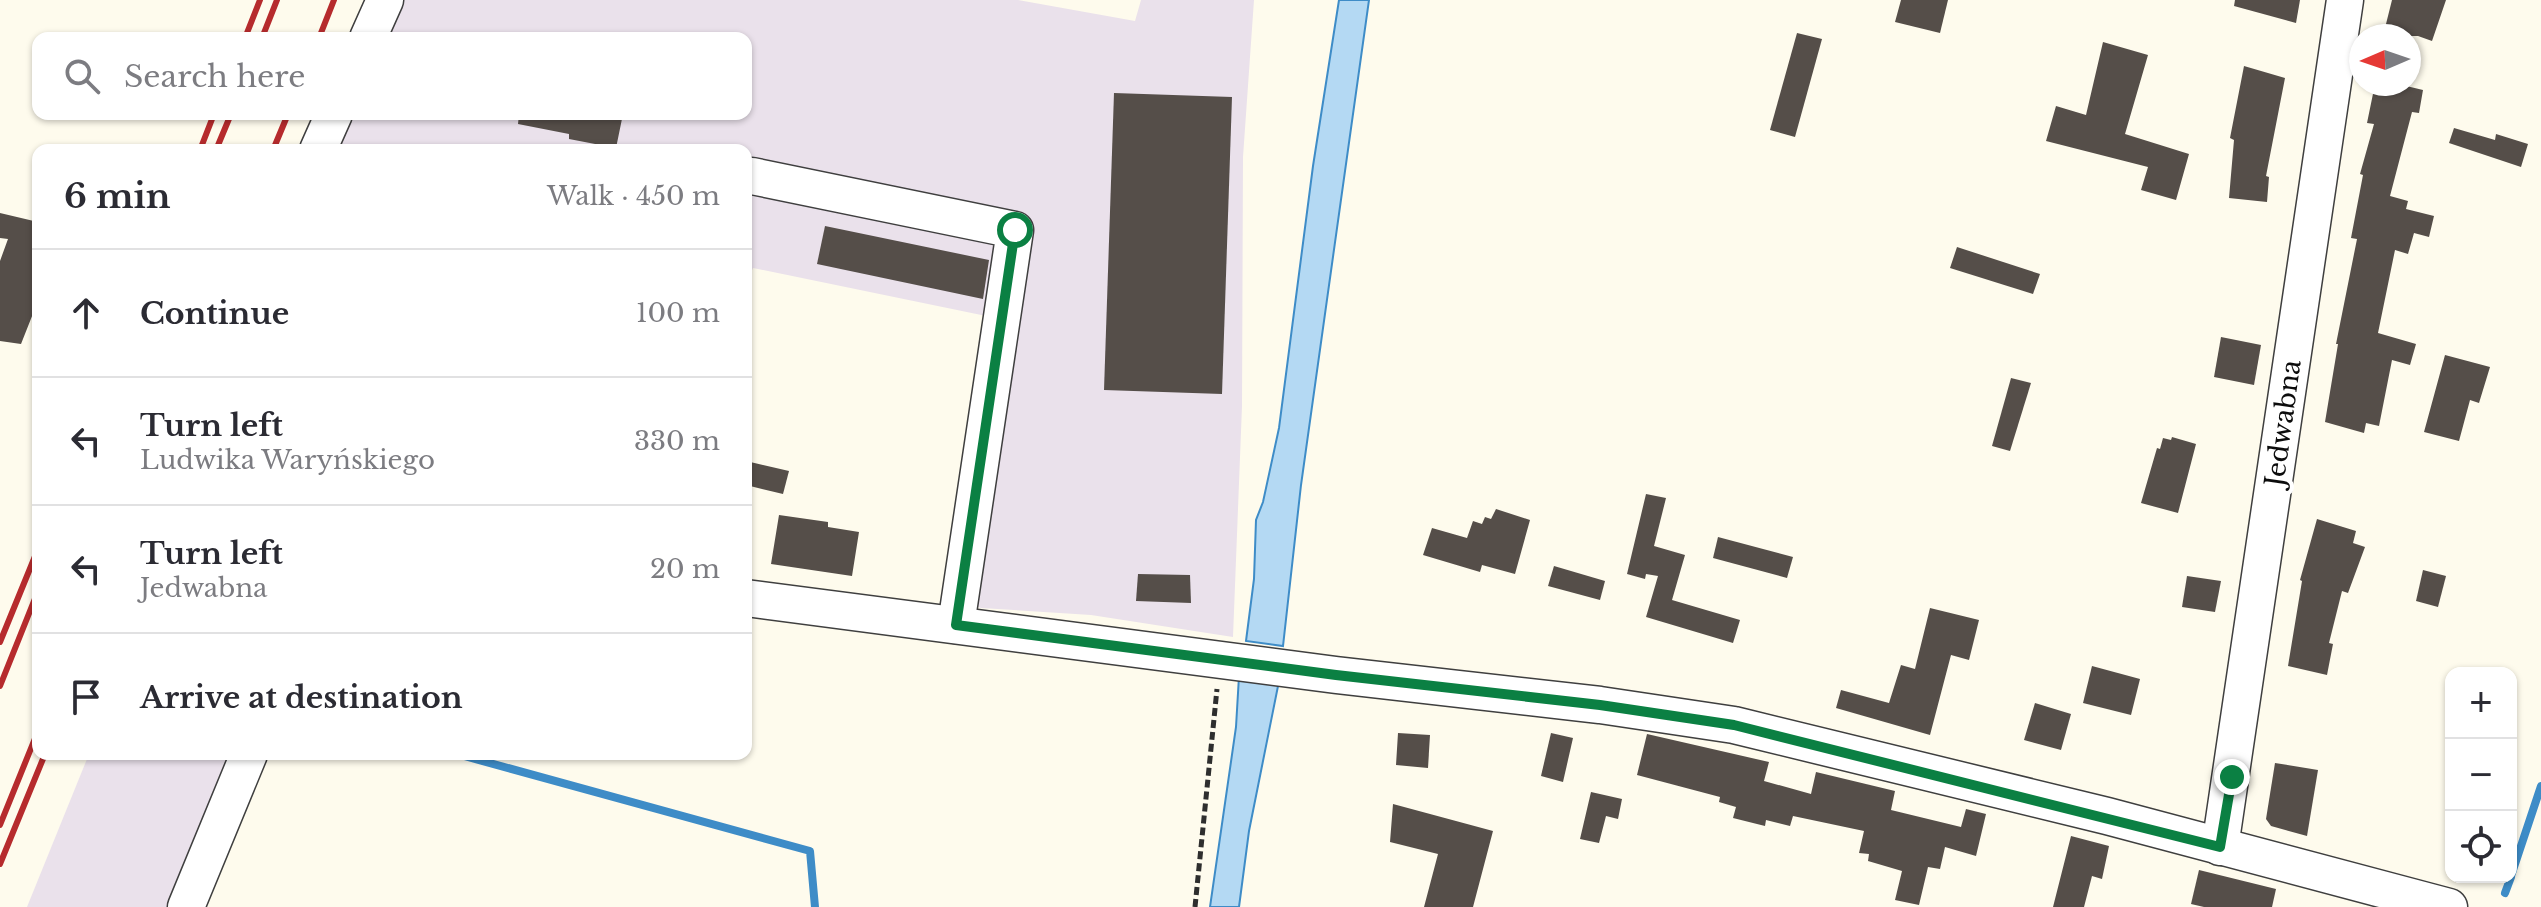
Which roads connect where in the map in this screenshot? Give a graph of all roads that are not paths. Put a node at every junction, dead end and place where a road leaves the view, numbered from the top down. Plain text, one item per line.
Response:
1 (385, 0) edge
2 (2345, 0) edge
3 (371, 32) edge
4 (331, 120) edge
5 (321, 144) edge
6 (752, 176) dead end
7 (752, 599) edge
8 (956, 625) junction
9 (247, 760) edge
10 (2220, 847) junction
11 (186, 907) edge
12 (2449, 907) edge

1 - 3 street
2 - 10 street, Jedwabna
4 - 5 street
6 - 8 street
7 - 8 street
8 - 10 street
9 - 11 street
10 - 12 street

